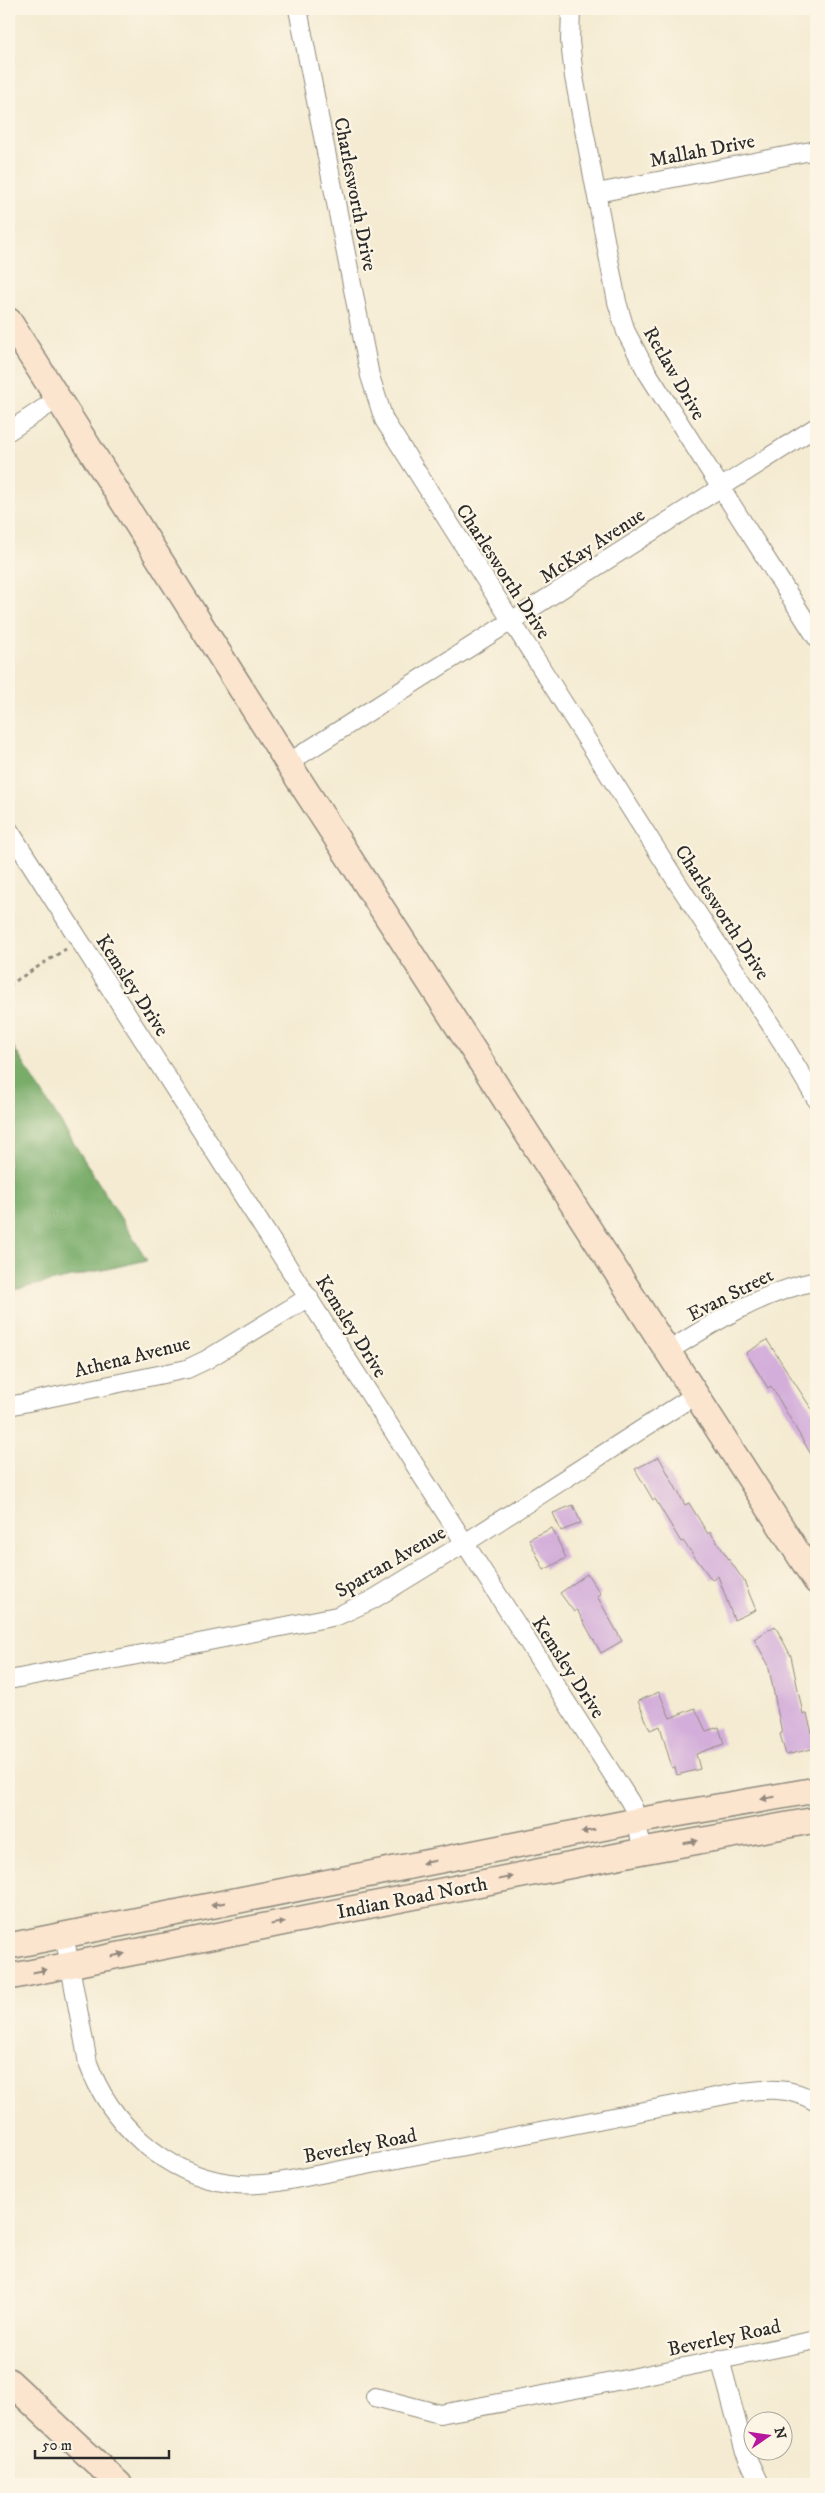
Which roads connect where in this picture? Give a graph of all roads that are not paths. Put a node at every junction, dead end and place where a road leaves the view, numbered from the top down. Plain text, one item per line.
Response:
1 (298, 9) edge
2 (571, 9) edge
3 (816, 150) edge
4 (596, 193) junction
5 (9, 321) edge
6 (59, 398) junction
7 (816, 427) edge
8 (9, 431) edge
9 (721, 488) junction
10 (511, 622) junction
11 (816, 637) edge
12 (288, 763) junction
13 (9, 830) edge
14 (816, 1099) edge
15 (816, 1281) edge
16 (309, 1297) junction
17 (667, 1352) junction
18 (695, 1395) junction
19 (9, 1406) edge
20 (464, 1543) junction
21 (816, 1581) edge
22 (9, 1680) edge
23 (816, 1790) edge
24 (816, 1820) edge
25 (636, 1821) junction
26 (643, 1851) junction
27 (64, 1934) junction
28 (9, 1946) edge
29 (70, 1965) junction
30 (9, 1978) edge
31 (816, 2102) edge
32 (816, 2340) edge
33 (720, 2359) junction
34 (9, 2381) edge
35 (375, 2397) dead end
36 (119, 2484) edge
37 (760, 2484) edge

1 - 10 street, Charlesworth Drive
2 - 4 street, Retlaw Drive
3 - 4 street, Mallah Drive
4 - 9 street, Retlaw Drive
5 - 6 main road
6 - 8 street
6 - 12 main road
7 - 9 street, McKay Avenue
9 - 10 street, McKay Avenue
9 - 11 street, Retlaw Drive
10 - 12 street, McKay Avenue
10 - 14 street, Charlesworth Drive
12 - 17 main road
13 - 16 street, Kemsley Drive
15 - 17 street, Evan Street
16 - 19 street, Athena Avenue
16 - 20 street, Kemsley Drive
17 - 18 main road
18 - 20 street, Spartan Avenue
18 - 21 main road
20 - 22 street, Spartan Avenue
20 - 25 street, Kemsley Drive
23 -> 25 main road, Indian Road North
26 -> 24 main road, Indian Road North
25 - 26 street, Kemsley Drive
25 -> 27 main road, Indian Road North
29 -> 26 main road, Indian Road North
27 - 28 main road, Indian Road North
27 - 29 street, Beverley Road
30 -> 29 main road, Indian Road North
29 - 31 street, Beverley Road
32 - 33 street, Beverley Road
33 - 35 street, Beverley Road
33 - 37 street
34 - 36 main road

